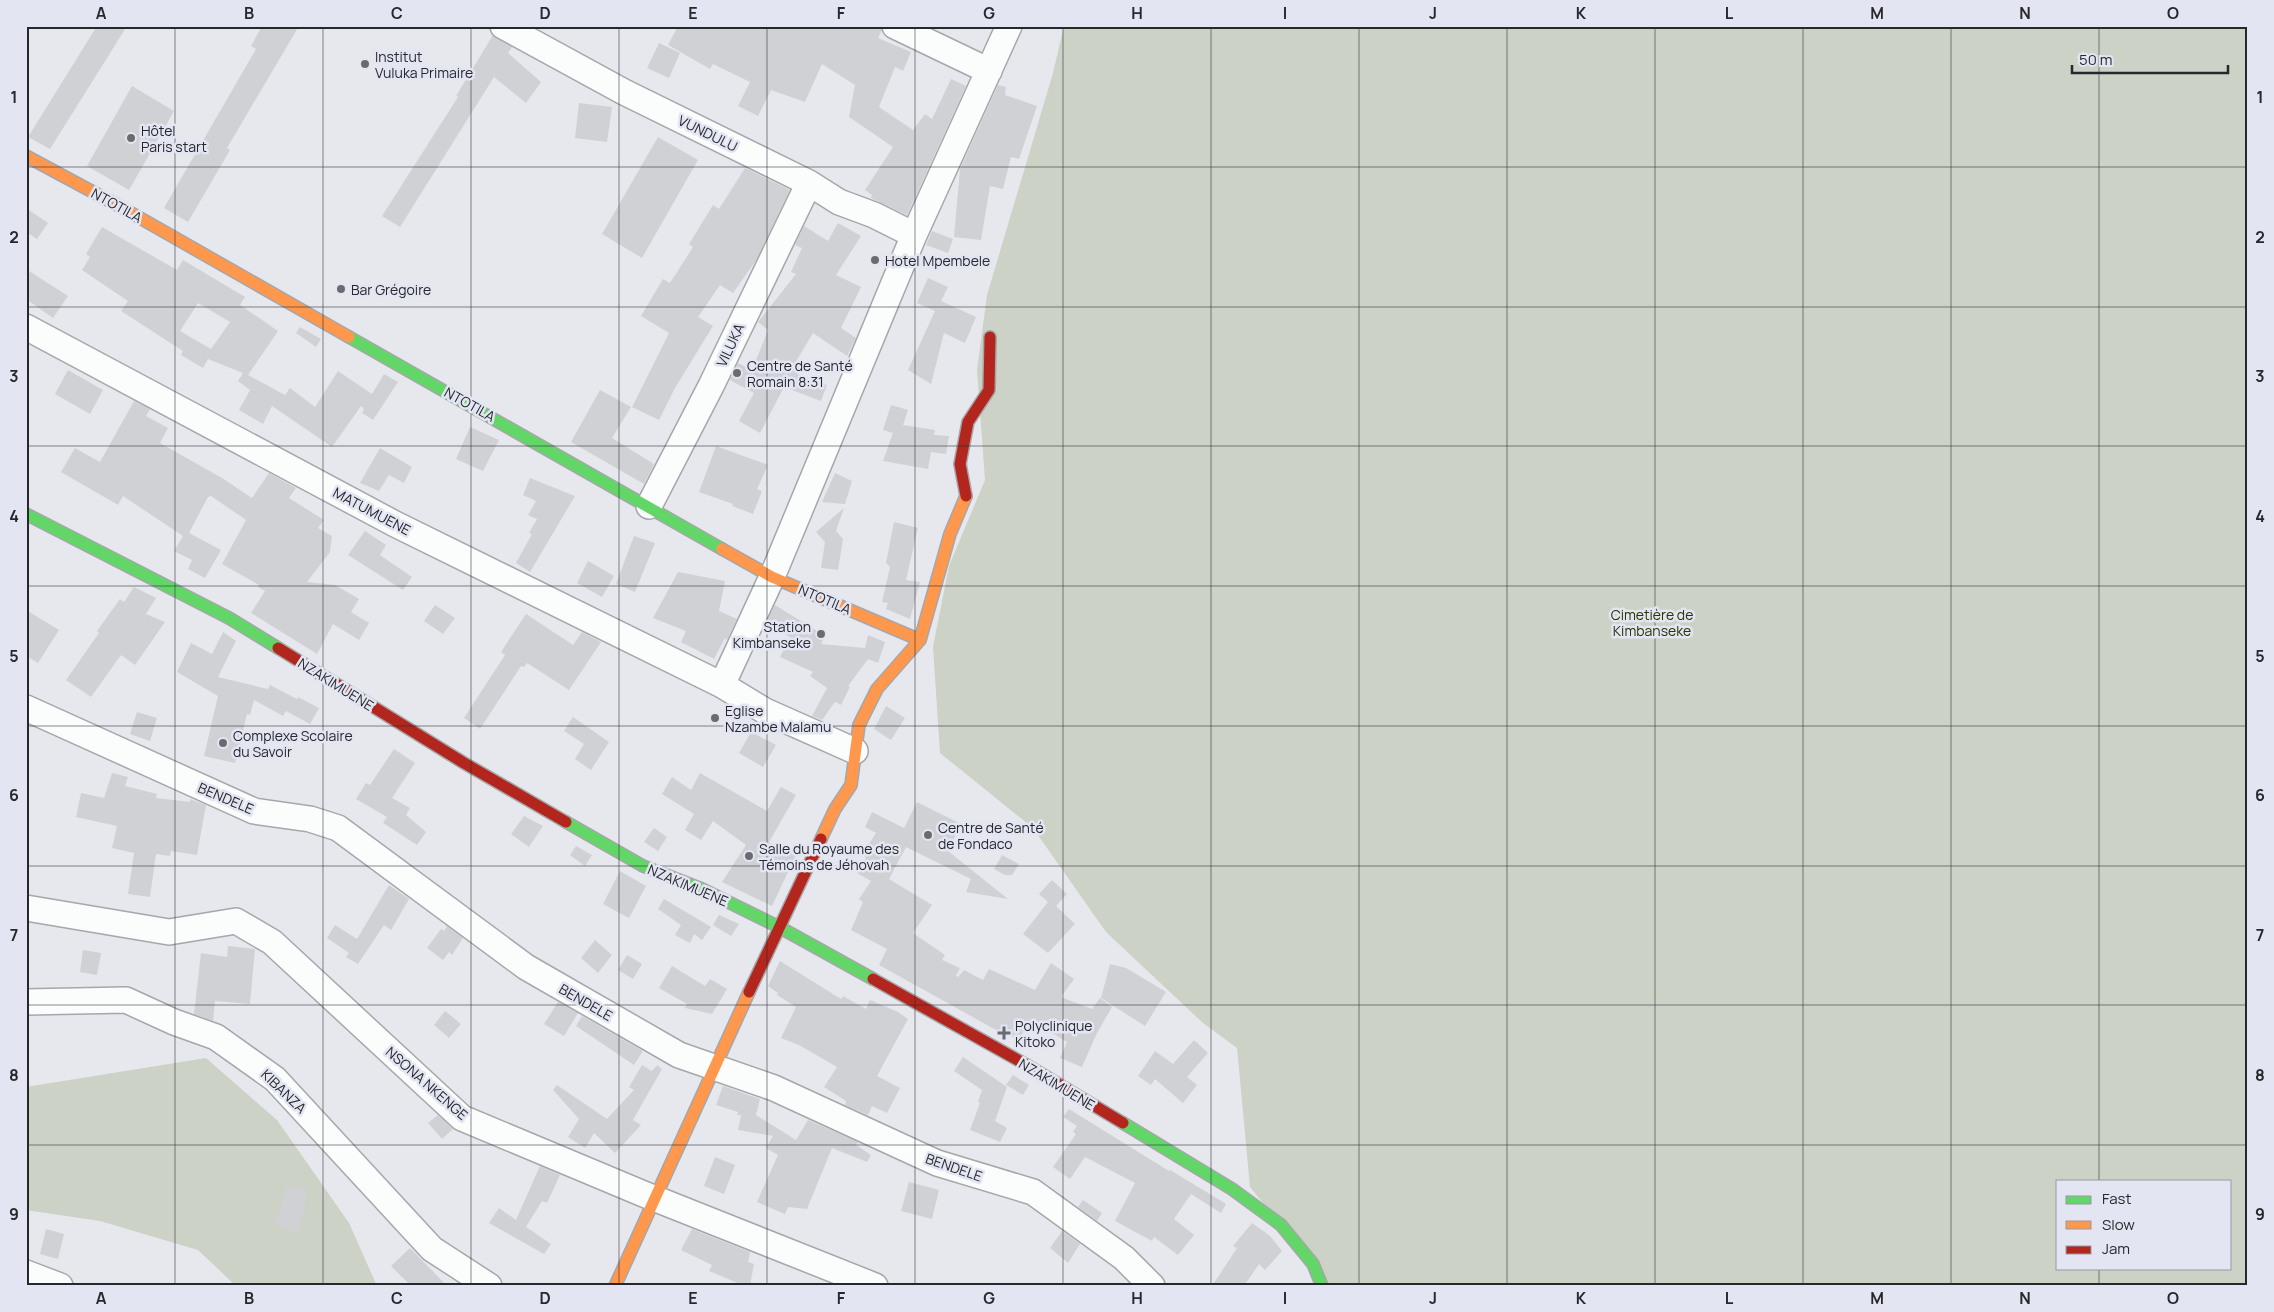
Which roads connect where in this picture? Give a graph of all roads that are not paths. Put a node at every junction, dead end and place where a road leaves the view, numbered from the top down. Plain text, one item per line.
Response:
1 (503, 26) edge
2 (895, 26) edge
3 (1009, 26) edge
4 (989, 71) junction
5 (26, 156) edge
6 (809, 182) junction
7 (914, 235) junction
8 (26, 327) edge
9 (990, 337) dead end
10 (649, 506) junction
11 (26, 514) edge
12 (772, 576) junction
13 (920, 640) junction
14 (722, 686) junction
15 (26, 708) edge
16 (855, 751) junction
17 (26, 908) edge
18 (779, 927) junction
19 (26, 1002) edge
20 (713, 1067) junction
21 (654, 1198) junction
22 (26, 1273) edge
23 (60, 1286) edge
24 (489, 1286) edge
25 (615, 1286) edge
26 (875, 1286) edge
27 (1152, 1286) edge
28 (1322, 1286) edge

1 - 6 street, VUNDULU
2 - 4 street
3 - 4 street
4 - 7 street
5 - 10 street, NTOTILA
6 - 7 street, VUNDULU
6 - 10 street, VILUKA
7 - 12 street
8 - 14 street, MATUMUENE
9 - 13 street
10 - 12 street, NTOTILA
11 - 18 street, NZAKIMUENE
12 - 13 street, NTOTILA
12 - 14 street
13 - 16 street
14 - 16 street, MATUMUENE
15 - 20 street, BENDELE
16 - 18 street
17 - 21 street, NSONA NKENGE
18 - 20 street
18 - 28 street, NZAKIMUENE
19 - 24 street, KIBANZA
20 - 21 street
20 - 27 street, BENDELE
21 - 25 street
21 - 26 street, NSONA NKENGE
22 - 23 street

